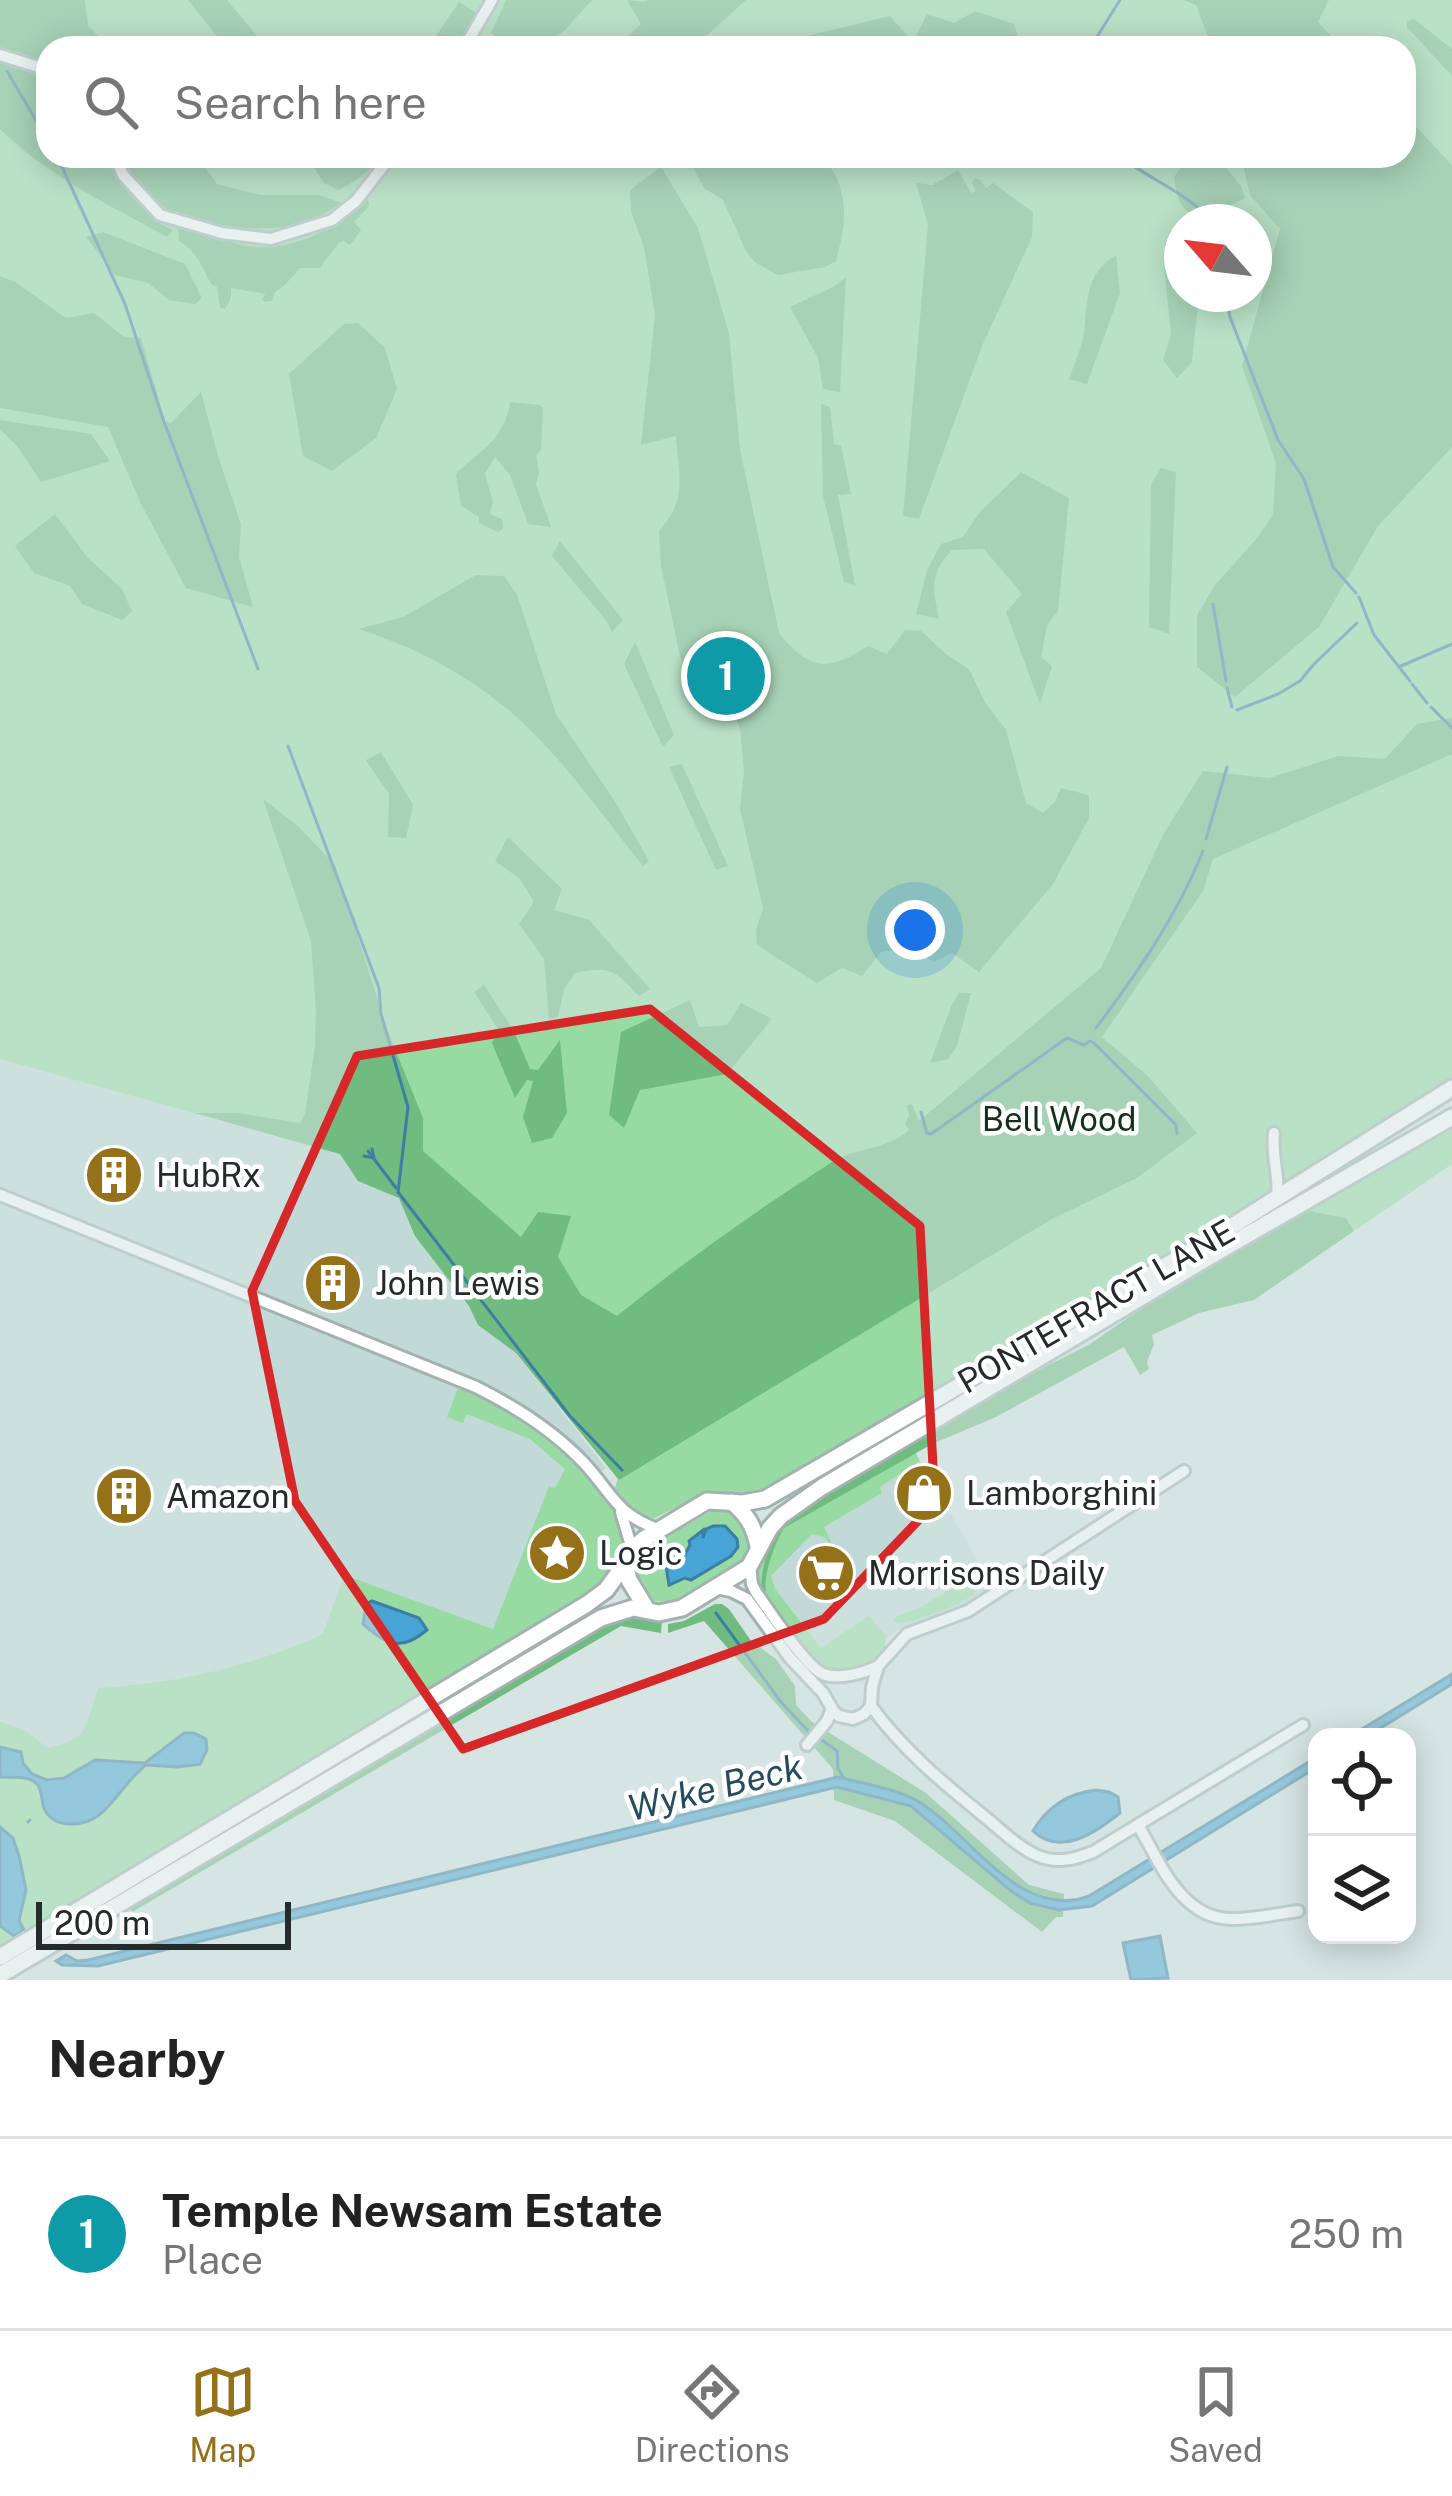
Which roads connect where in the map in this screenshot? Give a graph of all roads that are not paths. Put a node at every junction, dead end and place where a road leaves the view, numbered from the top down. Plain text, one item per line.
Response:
1 (492, 0) edge
2 (471, 36) edge
3 (0, 55) edge
4 (36, 66) edge
5 (120, 168) edge
6 (382, 168) edge
7 (1452, 1088) edge
8 (1452, 1117) edge
9 (1274, 1133) dead end
10 (1278, 1172) junction
11 (1297, 1187) junction
12 (0, 1196) edge
13 (1276, 1198) junction
14 (1184, 1472) dead end
15 (732, 1502) junction
16 (620, 1509) junction
17 (659, 1530) junction
18 (758, 1546) junction
19 (629, 1557) junction
20 (750, 1565) junction
21 (716, 1588) junction
22 (646, 1608) junction
23 (878, 1666) junction
24 (857, 1674) junction
25 (838, 1676) junction
26 (872, 1687) junction
27 (830, 1706) junction
28 (871, 1706) junction
29 (860, 1717) junction
30 (846, 1718) junction
31 (1304, 1725) dead end
32 (820, 1731) junction
33 (891, 1734) junction
34 (807, 1745) dead end
35 (1138, 1825) junction
36 (1298, 1911) dead end
37 (0, 1957) edge
38 (0, 1975) edge

1 - 2 street
3 - 4 street
5 - 6 street
7 - 11 highway, PONTEFRACT LANE
8 - 18 highway, PONTEFRACT LANE
9 - 10 street
10 - 11 street
10 - 13 street
11 - 13 highway, PONTEFRACT LANE
12 - 16 street
13 - 15 highway, PONTEFRACT LANE
14 - 23 street
15 - 17 highway
15 - 18 highway
16 - 17 street
16 - 19 street
17 - 19 highway
18 - 20 highway
19 - 22 highway
19 - 37 highway
20 - 21 highway
20 - 25 street
21 - 22 highway
21 - 27 street
22 - 38 highway
23 - 24 street
23 - 26 street
24 - 25 street
24 - 26 street
25 - 27 street
26 - 28 street
27 - 30 street
27 - 32 street
28 - 29 street
28 - 33 street
29 - 30 street
29 - 33 street
30 - 32 street
31 - 35 street
32 - 34 street
33 - 35 street
35 - 36 street

